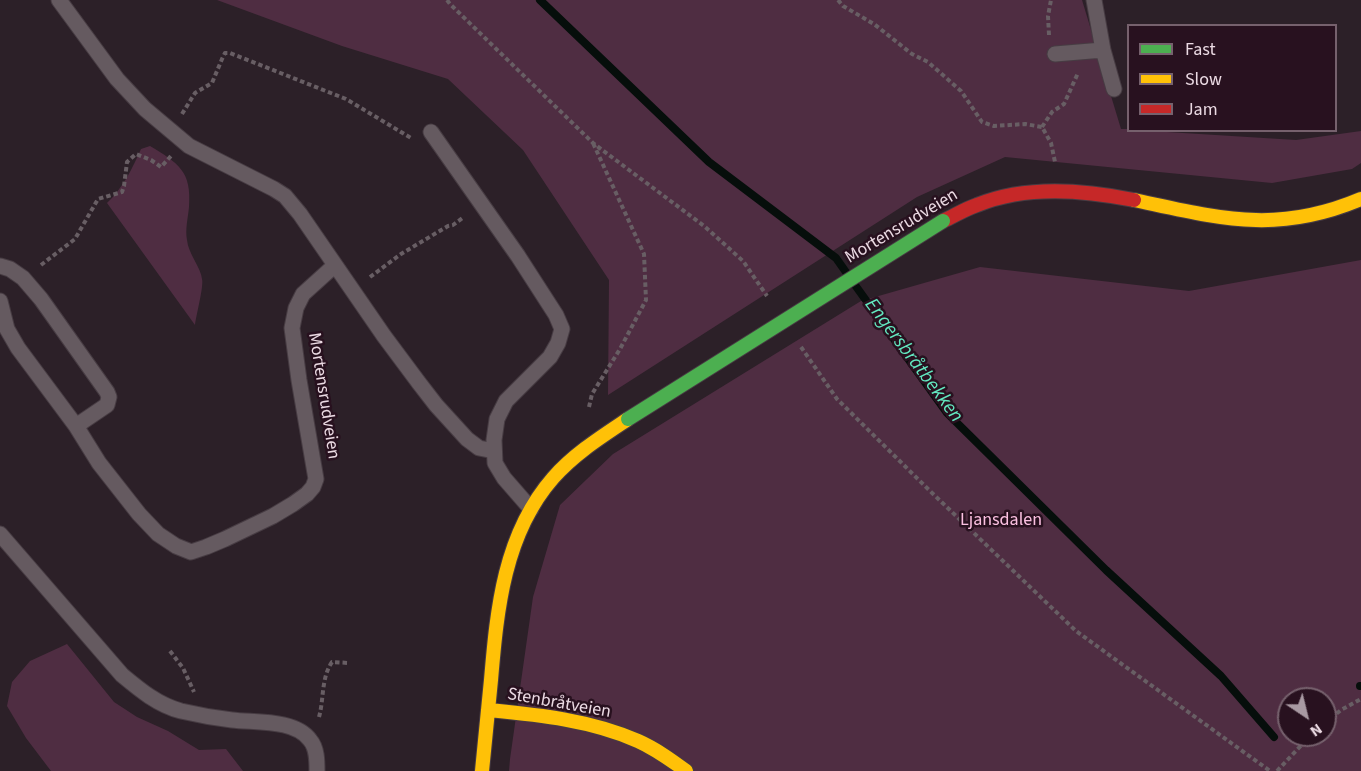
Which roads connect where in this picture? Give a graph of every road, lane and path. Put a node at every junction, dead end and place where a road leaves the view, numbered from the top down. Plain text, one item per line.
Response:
1 (59, 0) edge
2 (447, 0) edge
3 (838, 0) edge
4 (1052, 0) edge
5 (1094, 0) edge
6 (1050, 10) dead end
7 (1096, 50) junction
8 (1055, 54) dead end
9 (1114, 89) dead end
10 (1042, 127) junction
11 (170, 130) junction
12 (431, 132) joint
13 (593, 143) junction
14 (163, 165) dead end
15 (1056, 170) dead end
16 (1361, 199) edge
17 (482, 204) junction
18 (0, 266) edge
19 (334, 266) junction
20 (384, 268) dead end
21 (23, 278) junction
22 (770, 300) dead end
23 (0, 301) edge
24 (796, 339) dead end
25 (76, 426) junction
26 (588, 446) junction
27 (494, 451) junction
28 (531, 508) junction
29 (0, 534) edge
30 (170, 651) dead end
31 (349, 663) dead end
32 (1361, 699) edge
33 (488, 710) junction
34 (1337, 713) edge
35 (204, 715) junction
36 (306, 735) junction
37 (1300, 747) edge
38 (317, 771) edge
39 (482, 771) edge
40 (686, 771) edge
41 (1270, 771) edge
42 (1277, 771) edge

1 - 11 lane
2 - 13 path
3 - 10 path
4 - 6 path
5 - 7 lane
7 - 8 lane
7 - 9 lane
7 - 10 path
10 - 15 path
11 - 12 path
11 - 19 lane
12 - 17 lane
13 - 22 path
13 - 26 path
14 - 21 path
16 - 26 street, Mortensrudveien, bridge
17 - 20 path
17 - 27 lane
18 - 21 lane
19 - 25 lane, Mortensrudveien
19 - 27 lane
21 - 25 lane
23 - 25 lane, Mortensrudveien
24 - 41 path
26 - 28 street, Mortensrudveien
27 - 28 lane
28 - 33 street, Mortensrudveien
29 - 35 lane
30 - 35 path
31 - 36 path
32 - 34 path
33 - 39 street, Mortensrudveien
33 - 40 street, Stenbråtveien
35 - 36 lane
36 - 38 lane
37 - 42 path

